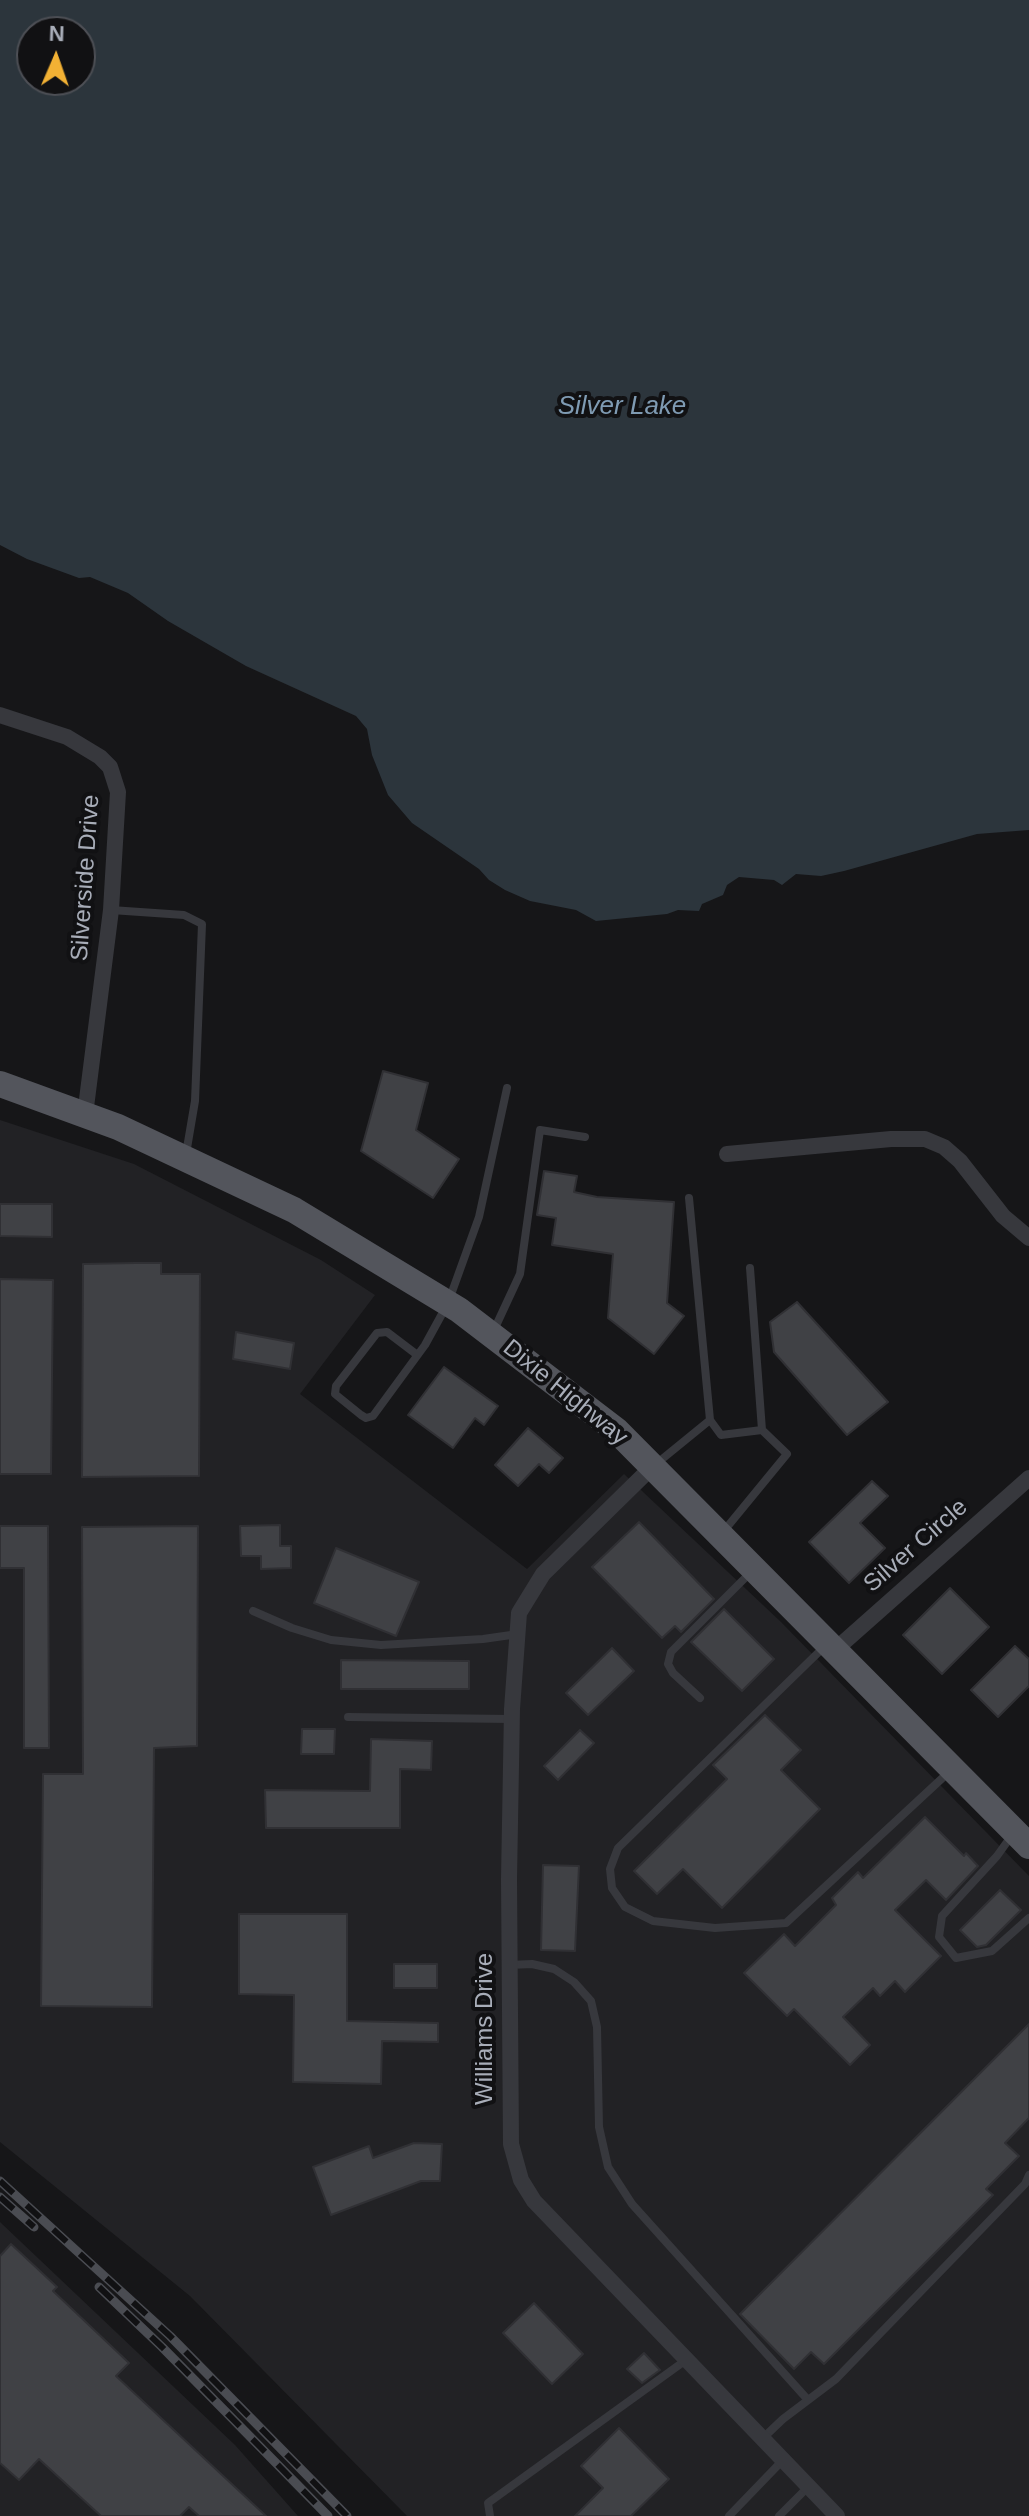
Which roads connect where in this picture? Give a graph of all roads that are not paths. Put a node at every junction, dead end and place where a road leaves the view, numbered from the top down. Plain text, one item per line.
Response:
1 (0, 715) edge
2 (111, 910) junction
3 (0, 1084) edge
4 (507, 1088) dead end
5 (85, 1115) junction
6 (585, 1137) dead end
7 (727, 1154) dead end
8 (185, 1159) junction
9 (689, 1198) dead end
10 (1023, 1233) edge
11 (750, 1268) dead end
12 (448, 1303) junction
13 (492, 1335) junction
14 (416, 1354) junction
15 (710, 1420) junction
16 (762, 1430) junction
17 (652, 1467) junction
18 (1029, 1478) edge
19 (721, 1535) junction
20 (754, 1569) junction
21 (253, 1611) dead end
22 (518, 1634) junction
23 (832, 1646) junction
24 (700, 1698) dead end
25 (348, 1717) dead end
26 (512, 1719) junction
27 (954, 1768) junction
28 (1022, 1838) edge
29 (1029, 1918) edge
30 (509, 1965) junction
31 (1029, 2175) edge
32 (686, 2360) junction
33 (808, 2400) junction
34 (762, 2439) junction
35 (783, 2460) junction
36 (808, 2487) junction
37 (490, 2516) edge
38 (729, 2516) edge
39 (779, 2516) edge
40 (837, 2516) edge

1 - 2 street, Silverside Drive
2 - 5 street, Silverside Drive
2 - 8 lane
3 - 5 main road, Dixie Highway
4 - 12 lane
5 - 8 main road, Dixie Highway
6 - 13 lane
7 - 10 street
8 - 12 main road, Dixie Highway
9 - 15 lane
11 - 16 lane
12 - 13 main road, Dixie Highway
12 - 14 lane
13 - 17 main road, Dixie Highway
14 - 14 lane
15 - 16 lane
15 - 17 lane
16 - 19 lane
17 - 19 main road, Dixie Highway
17 - 22 street, Williams Drive
18 - 23 street, Silver Circle
19 - 20 main road, Dixie Highway
20 - 23 main road, Dixie Highway
20 - 24 lane
21 - 22 lane
22 - 26 street, Williams Drive
23 - 27 main road, Dixie Highway
23 - 27 lane
25 - 26 lane
26 - 30 street, Williams Drive
27 - 28 main road, Dixie Highway
28 - 29 lane
30 - 32 street, Williams Drive
30 - 33 lane
31 - 33 lane
32 - 34 street, Williams Drive
32 - 37 lane
33 - 34 lane
34 - 35 street, Williams Drive
35 - 36 street, Williams Drive
35 - 38 lane
36 - 39 lane
36 - 40 street, Williams Drive

